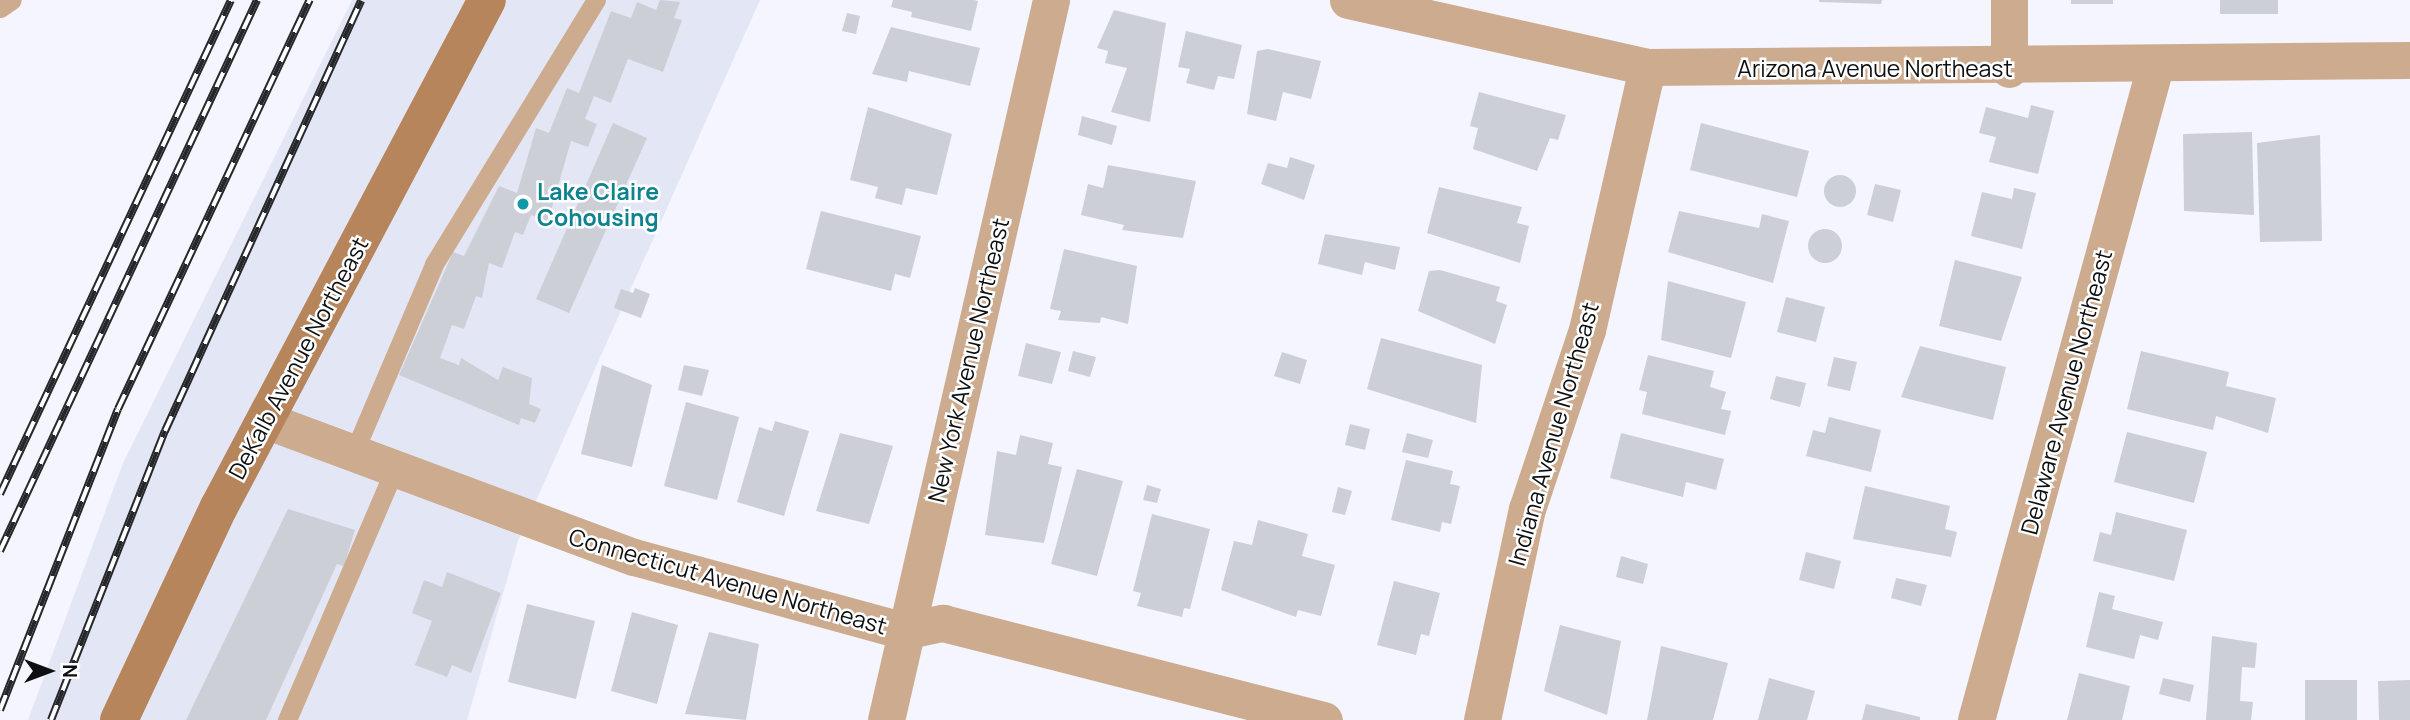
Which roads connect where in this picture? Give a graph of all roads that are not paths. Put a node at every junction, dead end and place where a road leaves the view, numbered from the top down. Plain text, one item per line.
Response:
1 (12, 0) edge
2 (487, 0) edge
3 (596, 0) edge
4 (1051, 0) edge
5 (1348, 0) edge
6 (2009, 0) edge
7 (0, 8) edge
8 (2410, 60) edge
9 (2156, 63) junction
10 (1647, 67) junction
11 (2009, 69) junction
12 (265, 420) junction
13 (354, 452) junction
14 (395, 468) junction
15 (904, 631) junction
16 (119, 720) edge
17 (287, 720) edge
18 (886, 720) edge
19 (1324, 720) edge
20 (1482, 720) edge
21 (1976, 720) edge

1 - 7 lane
2 - 12 main road, DeKalb Avenue Northeast
3 - 13 lane
4 - 15 street, New York Avenue Northeast
5 - 10 street, Arizona Avenue Northeast
6 - 11 street
8 - 9 street, Arizona Avenue Northeast
9 - 11 street, Arizona Avenue Northeast
9 - 21 street, Delaware Avenue Northeast
10 - 11 street, Arizona Avenue Northeast
10 - 20 street, Indiana Avenue Northeast
12 - 13 street, Connecticut Avenue Northeast
12 - 16 main road, DeKalb Avenue Northeast
13 - 14 street, Connecticut Avenue Northeast
14 - 15 street, Connecticut Avenue Northeast
14 - 17 lane
15 - 18 street, New York Avenue Northeast
15 - 19 street, Connecticut Avenue Northeast

